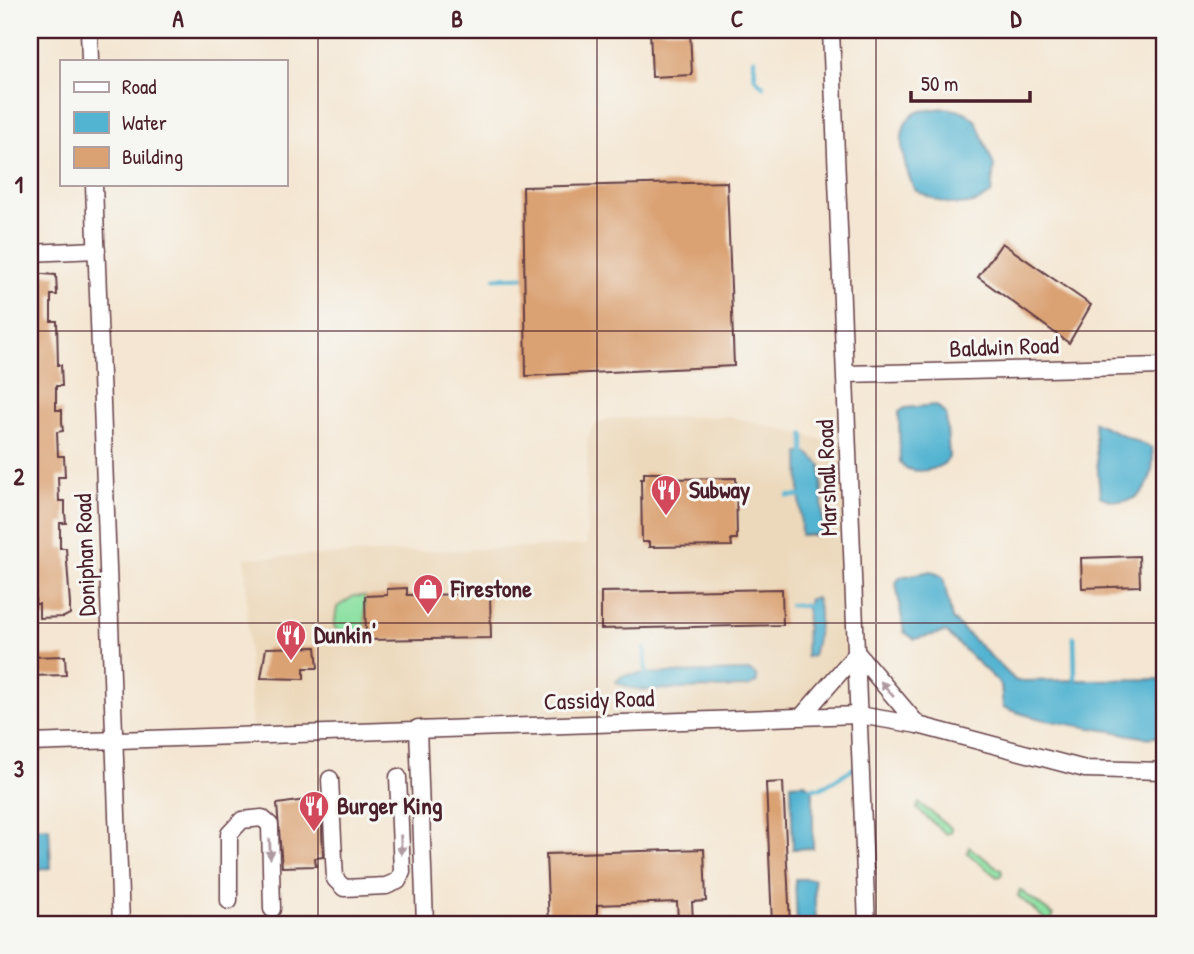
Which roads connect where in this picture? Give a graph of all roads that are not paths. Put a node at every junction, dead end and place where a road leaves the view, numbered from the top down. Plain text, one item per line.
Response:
1 (89, 30) edge
2 (831, 30) edge
3 (90, 60) edge
4 (94, 186) edge
5 (97, 250) junction
6 (30, 253) edge
7 (1164, 366) edge
8 (846, 374) junction
9 (857, 653) junction
10 (859, 715) junction
11 (802, 716) junction
12 (918, 725) junction
13 (418, 728) junction
14 (114, 741) junction
15 (30, 743) edge
16 (1164, 771) edge
17 (398, 777) dead end
18 (330, 779) dead end
19 (229, 901) dead end
20 (272, 909) dead end
21 (121, 924) edge
22 (425, 924) edge
23 (867, 924) edge

1 - 3 street
2 - 8 street, Marshall Road
4 - 5 street, Doniphan Road
5 - 6 street
5 - 14 street, Doniphan Road
7 - 8 street, Baldwin Road
8 - 9 street, Marshall Road
9 - 10 street, Marshall Road
9 - 11 street
12 -> 9 street
10 - 11 street, Cassidy Road
10 - 12 street, Cassidy Road
10 - 23 street, Marshall Road
11 - 13 street, Cassidy Road
12 - 16 street, Cassidy Road
13 - 14 street, Cassidy Road
13 - 22 street
14 - 15 street, Cassidy Road
14 - 21 street, Doniphan Road
17 -> 18 street
19 -> 20 street

